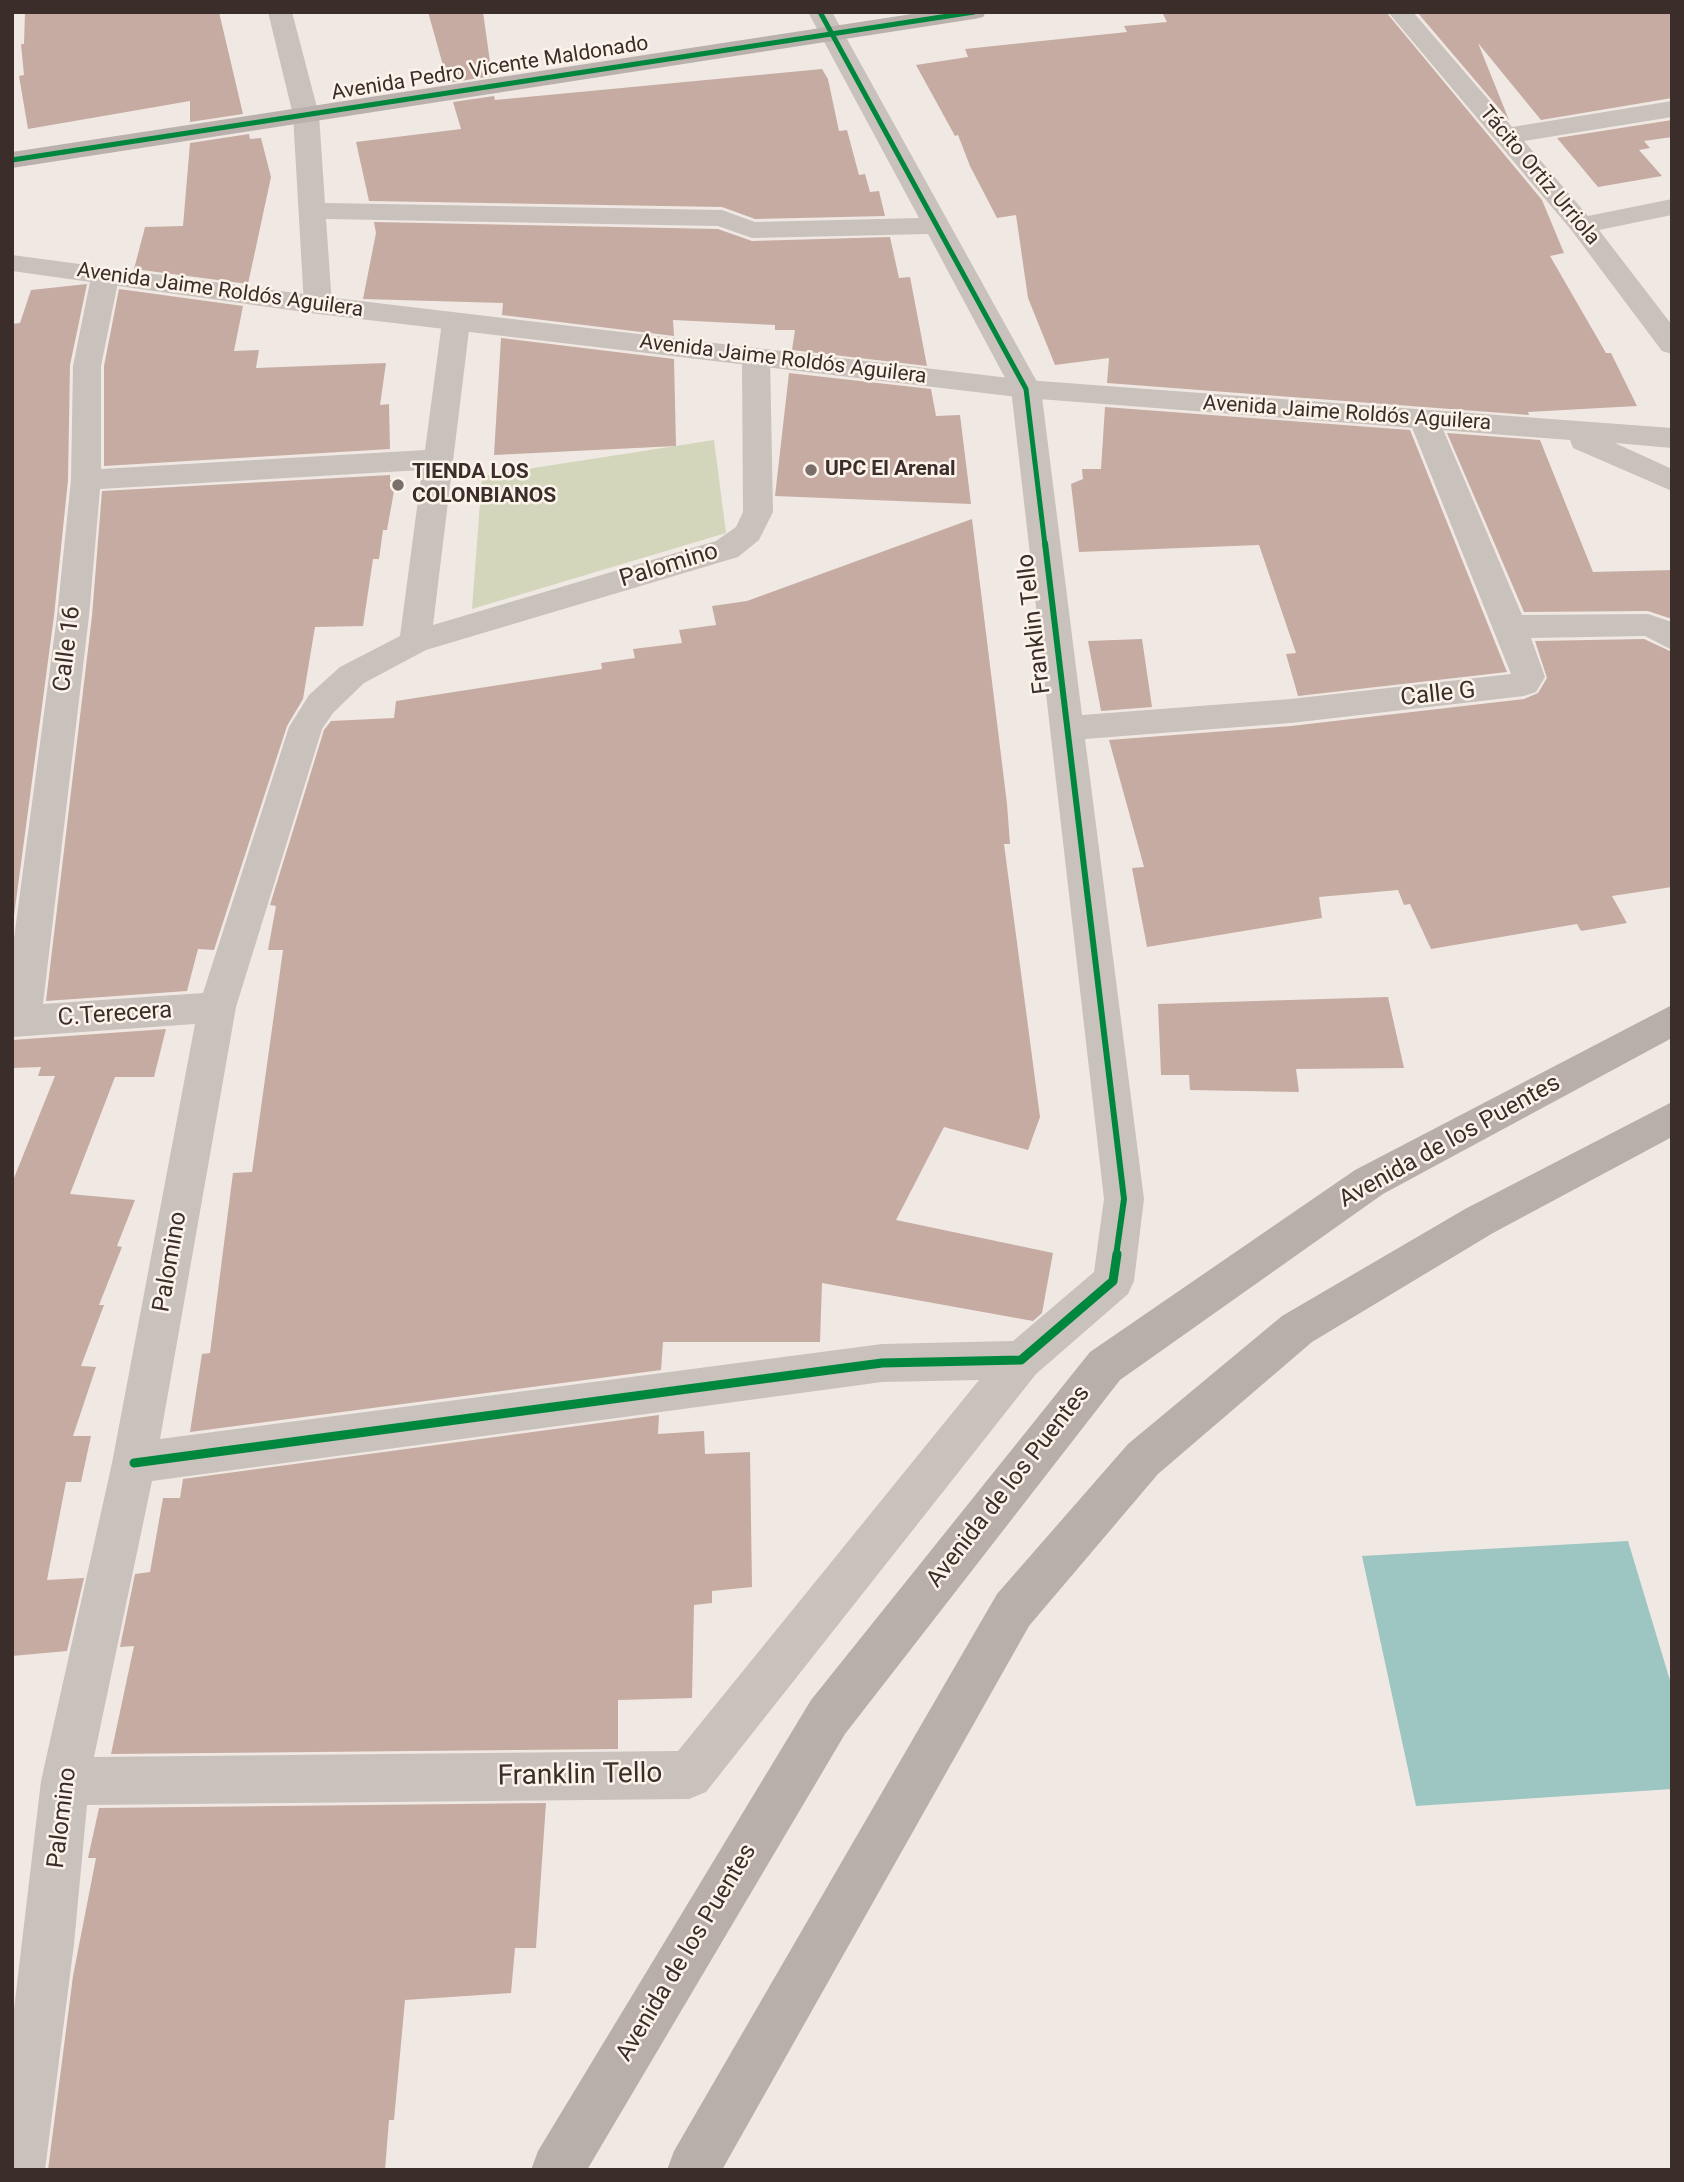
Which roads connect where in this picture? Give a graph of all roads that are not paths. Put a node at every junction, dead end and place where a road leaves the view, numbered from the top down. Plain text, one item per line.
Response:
1 (280, 12) edge
2 (974, 12) edge
3 (1400, 12) edge
4 (826, 23) edge
5 (1672, 109) edge
6 (306, 115) junction
7 (1506, 136) junction
8 (12, 160) edge
9 (1672, 207) edge
10 (312, 211) junction
11 (1582, 225) junction
12 (936, 226) junction
13 (12, 263) edge
14 (105, 276) junction
15 (318, 305) junction
16 (456, 322) junction
17 (1672, 345) edge
18 (756, 357) junction
19 (1026, 389) junction
20 (1424, 420) junction
21 (1557, 429) junction
22 (1672, 438) edge
23 (438, 459) junction
24 (86, 480) junction
25 (1672, 481) edge
26 (1511, 627) junction
27 (1672, 639) edge
28 (415, 642) junction
29 (1067, 728) junction
30 (217, 1007) junction
31 (1672, 1020) edge
32 (17, 1021) edge
33 (1672, 1118) edge
34 (1021, 1360) junction
35 (134, 1463) junction
36 (65, 1781) junction
37 (18, 2170) edge
38 (557, 2170) edge
39 (693, 2170) edge

1 - 6 street
2 - 4 main road, Avenida Pedro Vicente Maldonado
3 - 7 street, Tácito Ortiz Urriola
4 - 6 main road, Avenida Pedro Vicente Maldonado
4 - 12 street, Franklin Tello
5 - 7 street
6 - 8 main road, Avenida Pedro Vicente Maldonado
6 - 10 street
7 - 11 street, Tácito Ortiz Urriola
9 - 11 street
10 - 12 street
10 - 15 street
11 - 17 street, Tácito Ortiz Urriola
12 - 19 street, Franklin Tello
13 - 14 street, Avenida Jaime Roldós Aguilera
14 - 15 street, Avenida Jaime Roldós Aguilera
14 - 24 street, Calle 16
15 - 16 street, Avenida Jaime Roldós Aguilera
16 - 18 street, Avenida Jaime Roldós Aguilera
16 - 23 street
18 - 19 street, Avenida Jaime Roldós Aguilera
18 - 28 street, Palomino
19 - 20 street, Avenida Jaime Roldós Aguilera
19 - 29 street, Franklin Tello
20 - 21 street, Avenida Jaime Roldós Aguilera
20 - 26 street, Calle G
21 - 22 street, Avenida Jaime Roldós Aguilera
21 - 25 street, Avenida Jaime Roldós Aguilera
23 - 24 street
23 - 28 street
24 - 32 street, Calle 16
26 - 27 street
26 - 29 street, Calle G
28 - 30 street, Palomino
29 - 34 street, Franklin Tello
30 - 32 street, C.Terecera
30 - 35 street, Palomino
31 - 38 main road, Avenida de los Puentes
33 - 39 main road
34 - 35 street
34 - 36 street, Franklin Tello
35 - 36 street, Palomino
36 - 37 street, Palomino

